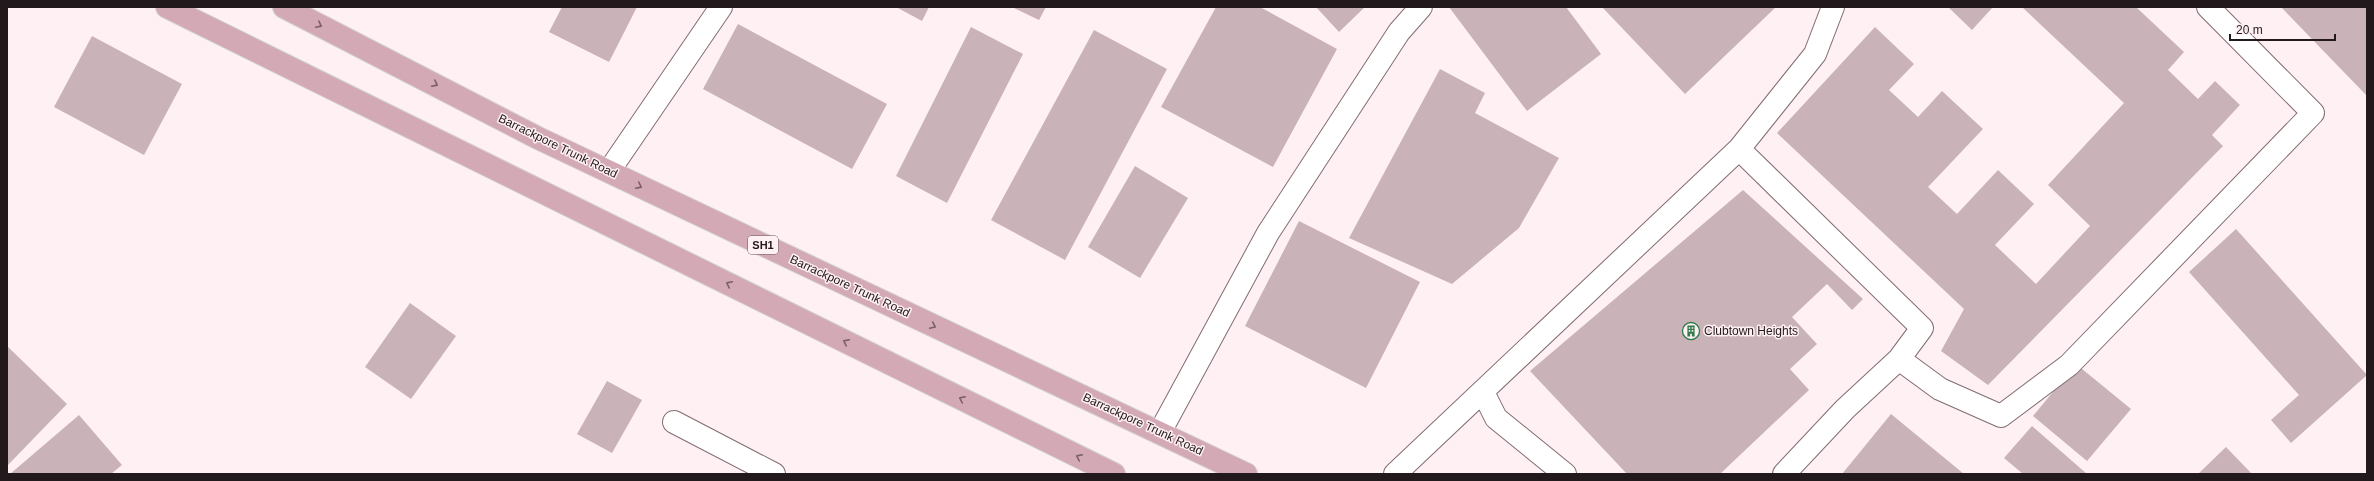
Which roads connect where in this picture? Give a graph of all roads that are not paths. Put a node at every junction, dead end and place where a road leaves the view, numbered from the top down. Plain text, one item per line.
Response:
1 (167, 7) edge
2 (284, 7) edge
3 (721, 7) edge
4 (1421, 7) edge
5 (1833, 7) edge
6 (2208, 7) edge
7 (1739, 149) junction
8 (609, 171) junction
9 (1899, 359) junction
10 (1483, 392) junction
11 (674, 422) dead end
12 (1160, 432) junction
13 (774, 474) edge
14 (1114, 474) edge
15 (1246, 474) edge
16 (1395, 474) edge
17 (1565, 474) edge
18 (1784, 474) edge

14 -> 1 main road
2 -> 8 main road, Barrackpore Trunk Road / SH1
3 - 8 street
4 - 12 street
5 - 7 street
6 - 9 street
7 - 9 street
7 - 10 street
8 -> 12 main road, Barrackpore Trunk Road / SH1
9 - 18 street
10 - 16 street
10 - 17 street
11 - 13 street
12 - 15 main road, Barrackpore Trunk Road / SH1

